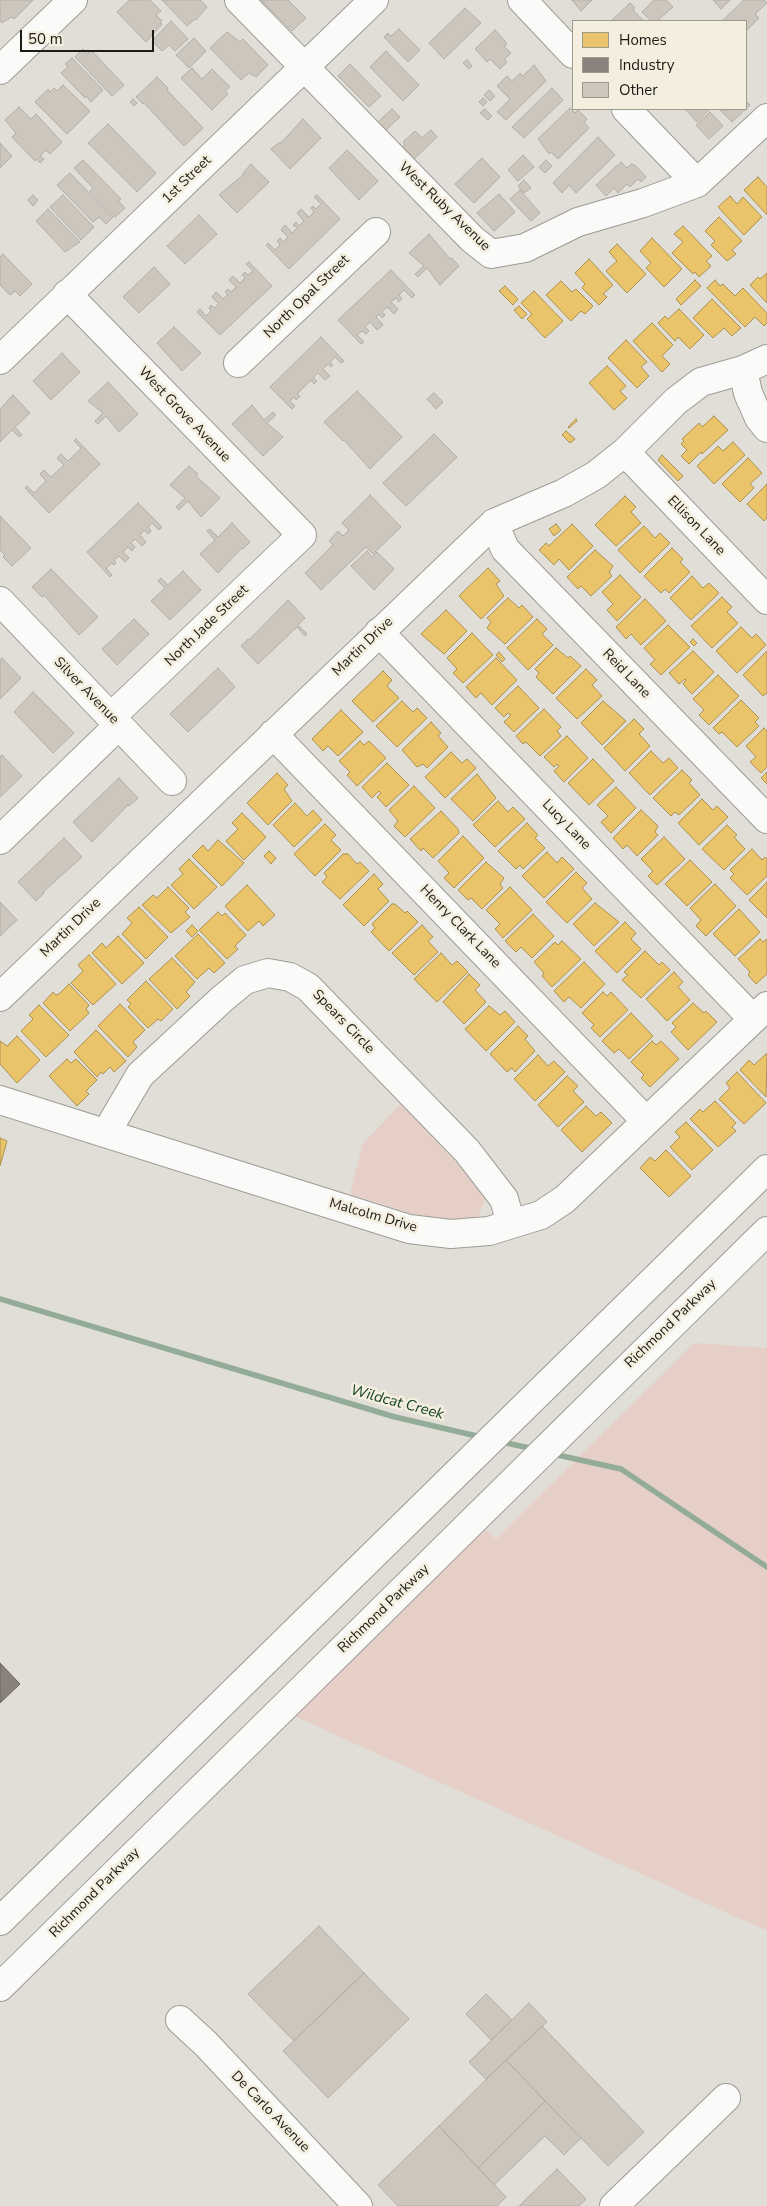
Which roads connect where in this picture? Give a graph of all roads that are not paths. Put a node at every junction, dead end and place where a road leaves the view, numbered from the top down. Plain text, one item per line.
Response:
1 (73, 0) edge
2 (240, 0) edge
3 (374, 0) edge
4 (522, 0) edge
5 (572, 53) edge
6 (1, 66) edge
7 (304, 68) junction
8 (627, 110) edge
9 (767, 118) edge
10 (697, 183) junction
11 (376, 232) dead end
12 (68, 294) junction
13 (0, 360) edge
14 (238, 363) dead end
15 (755, 364) edge
16 (767, 428) edge
17 (625, 452) junction
18 (494, 523) junction
19 (302, 535) joint
20 (767, 600) edge
21 (2, 608) edge
22 (379, 632) junction
23 (115, 721) junction
24 (273, 734) junction
25 (172, 781) dead end
26 (767, 819) edge
27 (0, 840) edge
28 (0, 997) edge
29 (760, 1012) edge
30 (0, 1100) edge
31 (646, 1121) junction
32 (108, 1134) junction
33 (767, 1169) edge
34 (511, 1224) junction
35 (767, 1231) edge
36 (0, 1920) edge
37 (0, 1987) edge
38 (180, 2020) dead end
39 (726, 2098) dead end
40 (358, 2206) edge
41 (614, 2206) edge

1 - 6 main road
2 - 7 main road, West Ruby Avenue
3 - 7 main road, 1st Street
4 - 5 main road
7 - 10 main road, West Ruby Avenue
7 - 12 main road, 1st Street
8 - 10 main road
9 - 10 main road, West Ruby Avenue
11 - 14 main road, North Opal Street
12 - 13 main road, 1st Street
12 - 19 main road, West Grove Avenue
15 - 16 main road
15 - 17 main road, Martin Drive
17 - 18 main road, Martin Drive
17 - 20 main road, Ellison Lane
18 - 22 main road, Martin Drive
18 - 26 main road, Reid Lane
19 - 23 main road, North Jade Street
21 - 23 main road, Silver Avenue
22 - 24 main road, Martin Drive
22 - 29 main road, Lucy Lane
23 - 25 main road, Silver Avenue
23 - 27 main road, North Jade Street
24 - 28 main road, Martin Drive
24 - 31 main road, Henry Clark Lane
29 - 31 main road, Malcolm Drive
30 - 32 main road, Malcolm Drive
31 - 34 main road, Malcolm Drive
32 - 34 main road, Malcolm Drive
32 - 34 main road, Spears Circle
33 - 36 main road
35 - 37 main road, Richmond Parkway
38 - 40 main road, De Carlo Avenue
39 - 41 main road

